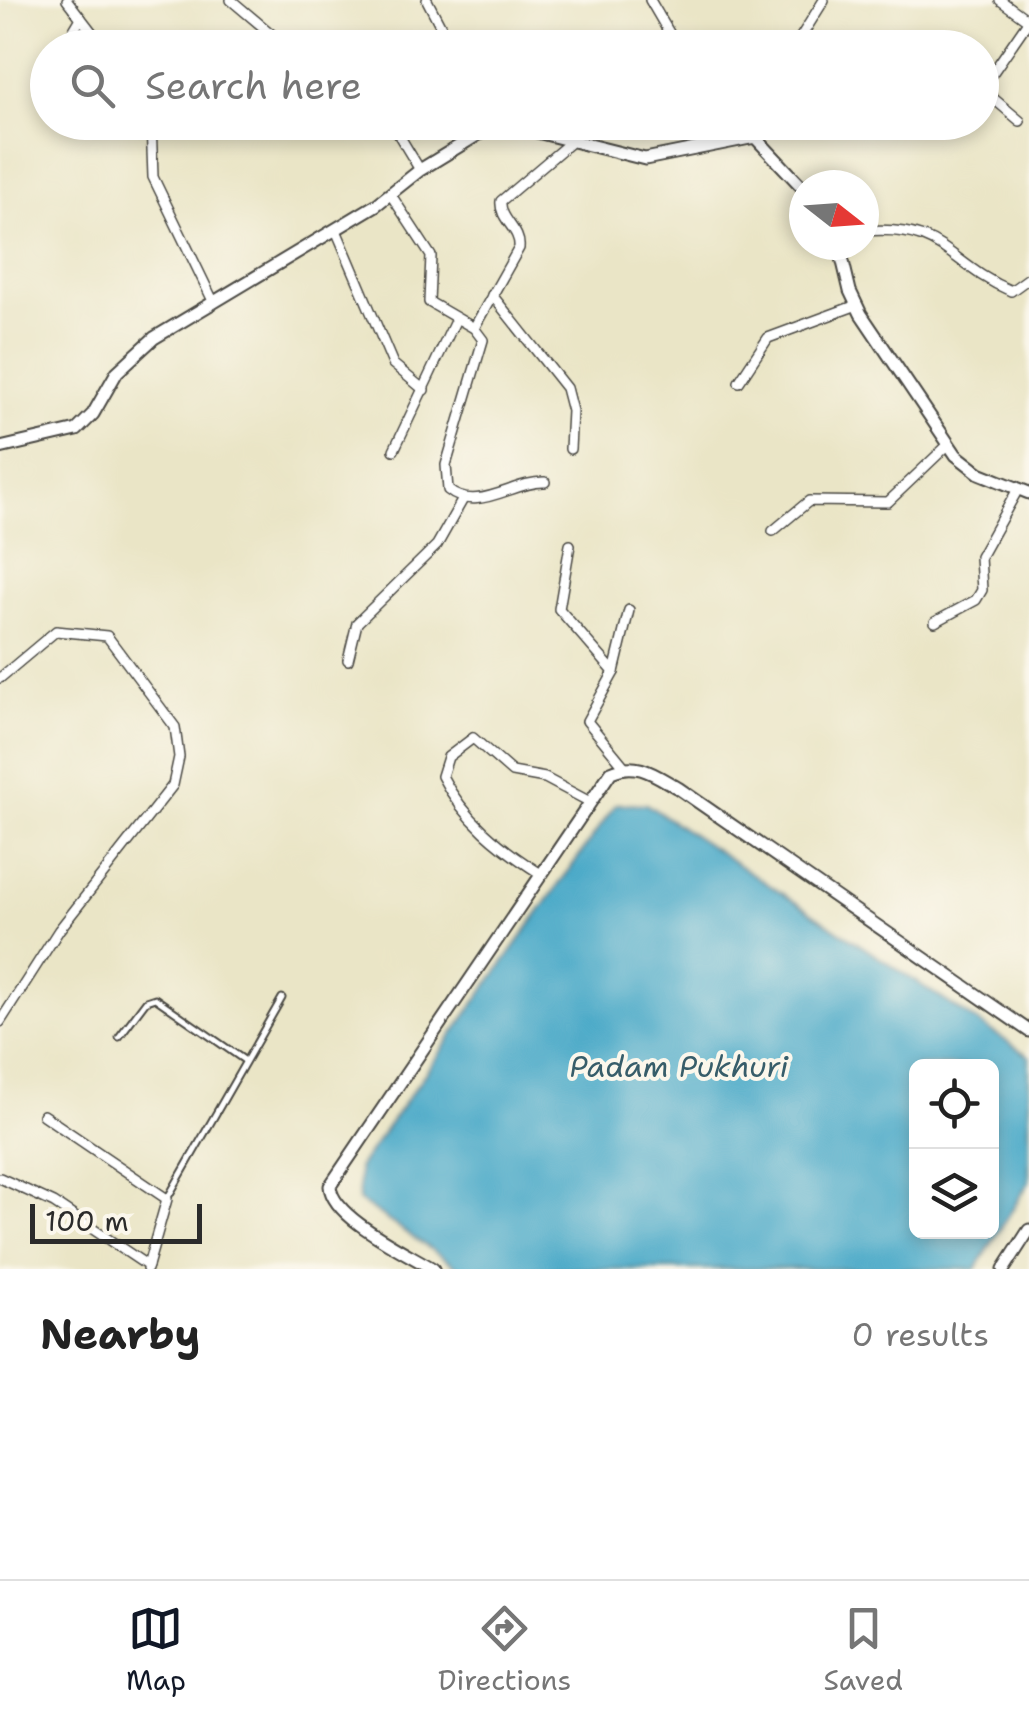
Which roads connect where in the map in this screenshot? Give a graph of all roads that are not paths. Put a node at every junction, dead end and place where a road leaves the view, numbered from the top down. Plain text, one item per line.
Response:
1 (67, 0) edge
2 (231, 0) edge
3 (427, 0) edge
4 (650, 0) edge
5 (824, 0) edge
6 (1000, 0) edge
7 (81, 18) junction
8 (1029, 20) edge
9 (74, 30) edge
10 (90, 30) edge
11 (267, 30) edge
12 (443, 30) edge
13 (668, 30) edge
14 (805, 30) edge
15 (999, 64) edge
16 (999, 103) edge
17 (1020, 121) dead end
18 (152, 140) edge
19 (402, 140) edge
20 (470, 140) edge
21 (573, 140) joint
22 (712, 140) edge
23 (760, 140) edge
24 (420, 170) junction
25 (789, 173) edge
26 (391, 195) junction
27 (336, 230) junction
28 (879, 230) edge
29 (842, 260) edge
30 (1029, 278) edge
31 (492, 295) junction
32 (214, 303) junction
33 (856, 305) junction
34 (456, 319) junction
35 (474, 328) junction
36 (739, 382) dead end
37 (424, 390) junction
38 (949, 444) junction
39 (0, 448) edge
40 (570, 449) dead end
41 (394, 450) dead end
42 (544, 482) dead end
43 (1024, 491) edge
44 (463, 498) junction
45 (773, 532) dead end
46 (570, 544) dead end
47 (628, 610) dead end
48 (935, 622) dead end
49 (348, 660) dead end
50 (614, 672) junction
51 (0, 678) edge
52 (624, 766) junction
53 (590, 802) junction
54 (541, 874) junction
55 (282, 998) dead end
56 (0, 1022) edge
57 (1029, 1031) edge
58 (119, 1037) dead end
59 (244, 1060) junction
60 (43, 1115) dead end
61 (0, 1178) edge
62 (167, 1199) junction
63 (1029, 1230) edge
64 (147, 1268) edge
65 (433, 1269) edge
66 (1004, 1269) edge

1 - 7 street
2 - 11 street
3 - 12 street
4 - 13 street
5 - 14 street
6 - 8 street
7 - 9 street
7 - 10 street
8 - 15 street
16 - 17 street
18 - 32 street
19 - 24 street
20 - 24 street
21 - 22 street
21 - 31 street
23 - 25 street
24 - 26 street
26 - 27 street
26 - 34 street
27 - 32 street
27 - 37 street
28 - 30 street
29 - 33 street
31 - 35 street
31 - 40 street
32 - 39 street
33 - 36 street
33 - 38 street
34 - 35 street
34 - 37 street
35 - 44 street
37 - 41 street
38 - 43 street
38 - 45 street
42 - 44 street
43 - 48 street
44 - 49 street
46 - 50 street
47 - 50 street
50 - 52 street
51 - 56 street
52 - 53 street
52 - 57 street
53 - 54 street
53 - 54 street
54 - 65 street
55 - 59 lane
58 - 59 lane
59 - 62 lane
60 - 62 street
61 - 64 street
62 - 64 street
63 - 66 street

